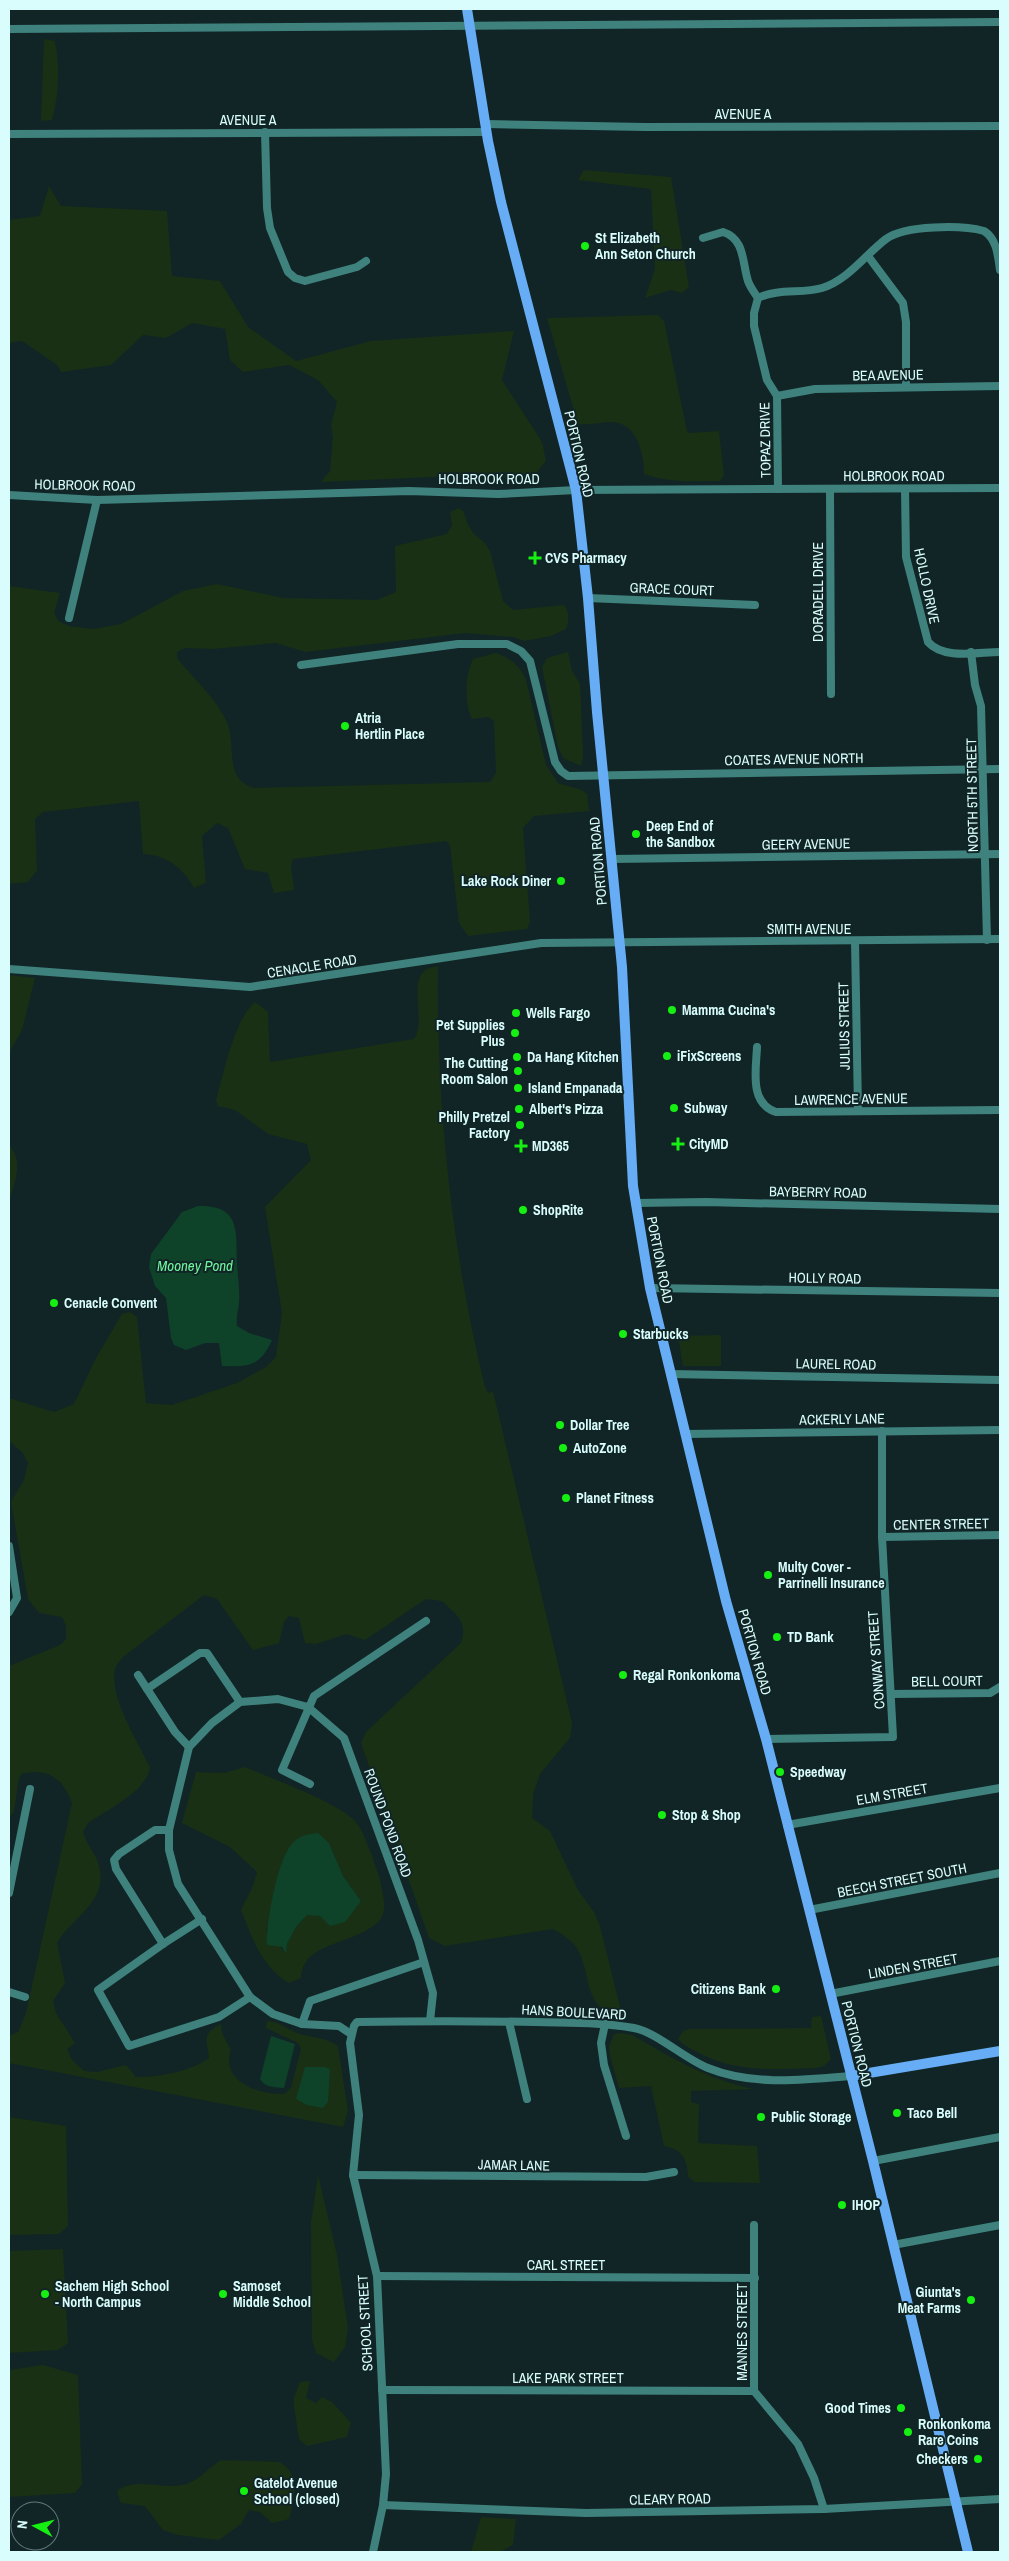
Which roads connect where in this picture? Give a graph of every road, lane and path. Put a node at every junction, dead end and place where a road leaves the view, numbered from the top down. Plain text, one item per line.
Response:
1 (466, 9) edge
2 (1000, 22) edge
3 (469, 24) junction
4 (9, 29) edge
5 (1000, 126) edge
6 (487, 128) junction
7 (265, 132) junction
8 (9, 134) edge
9 (703, 238) dead end
10 (868, 256) junction
11 (366, 261) dead end
12 (1000, 270) edge
13 (758, 298) junction
14 (1000, 386) edge
15 (906, 387) junction
16 (777, 396) junction
17 (1000, 488) edge
18 (778, 489) junction
19 (830, 489) junction
20 (906, 489) junction
21 (576, 490) junction
22 (9, 495) edge
23 (97, 500) junction
24 (588, 598) junction
25 (755, 605) dead end
26 (69, 618) dead end
27 (971, 652) junction
28 (1000, 652) edge
29 (301, 665) dead end
30 (831, 694) dead end
31 (1000, 768) edge
32 (984, 769) junction
33 (604, 777) junction
34 (986, 854) junction
35 (1000, 854) edge
36 (612, 858) junction
37 (987, 940) junction
38 (1000, 940) edge
39 (619, 941) junction
40 (855, 941) junction
41 (9, 969) edge
42 (757, 1047) dead end
43 (858, 1110) junction
44 (1000, 1110) edge
45 (635, 1203) junction
46 (1000, 1209) edge
47 (650, 1288) junction
48 (1000, 1293) edge
49 (670, 1374) junction
50 (1000, 1380) edge
51 (1000, 1430) edge
52 (882, 1431) junction
53 (685, 1434) junction
54 (1000, 1535) edge
55 (882, 1537) junction
56 (9, 1546) edge
57 (9, 1612) edge
58 (426, 1621) dead end
59 (138, 1675) dead end
60 (1000, 1687) edge
61 (147, 1689) junction
62 (892, 1694) junction
63 (240, 1702) junction
64 (308, 1707) junction
65 (766, 1739) junction
66 (189, 1747) junction
67 (310, 1784) dead end
68 (1000, 1788) edge
69 (30, 1789) dead end
70 (787, 1825) junction
71 (169, 1830) junction
72 (11, 1870) edge
73 (1000, 1873) edge
74 (9, 1892) edge
75 (809, 1910) junction
76 (202, 1920) junction
77 (163, 1944) junction
78 (1000, 1961) edge
79 (424, 1962) junction
80 (9, 1992) edge
81 (830, 1994) junction
82 (25, 1997) dead end
83 (250, 1997) junction
84 (430, 2021) junction
85 (509, 2022) junction
86 (302, 2024) junction
87 (605, 2024) junction
88 (352, 2034) junction
89 (1000, 2051) edge
90 (851, 2076) junction
91 (527, 2099) dead end
92 (626, 2136) dead end
93 (1000, 2137) edge
94 (873, 2161) junction
95 (674, 2172) dead end
96 (353, 2175) junction
97 (754, 2225) dead end
98 (1000, 2225) edge
99 (893, 2245) junction
100 (377, 2276) junction
101 (755, 2278) junction
102 (382, 2390) junction
103 (754, 2391) junction
104 (1000, 2499) edge
105 (958, 2502) junction
106 (383, 2505) junction
107 (824, 2509) junction
108 (372, 2552) edge
109 (968, 2552) edge

1 - 3 main road, PORTION ROAD
2 - 3 street
3 - 4 street
3 - 6 main road, PORTION ROAD
5 - 6 street, AVENUE A
6 - 7 street, AVENUE A
6 - 21 main road, PORTION ROAD
7 - 8 street, AVENUE A
7 - 11 street
9 - 13 street
10 - 12 street
10 - 13 street
10 - 15 street
13 - 16 street, TOPAZ DRIVE
14 - 15 street, BEA AVENUE
15 - 16 street, BEA AVENUE
16 - 18 street, TOPAZ DRIVE
17 - 20 street, HOLBROOK ROAD
18 - 19 street, HOLBROOK ROAD
18 - 21 street, HOLBROOK ROAD
19 - 20 street, HOLBROOK ROAD
19 - 30 street, DORADELL DRIVE
20 - 27 street, HOLLO DRIVE
21 - 23 street, HOLBROOK ROAD
21 - 24 main road, PORTION ROAD
22 - 23 street, HOLBROOK ROAD
23 - 26 street
24 - 25 street, GRACE COURT
24 - 33 main road, PORTION ROAD
27 - 28 street, HOLLO DRIVE
27 - 32 street, NORTH 5TH STREET
29 - 33 street
31 - 32 street, COATES AVENUE NORTH
32 - 33 street, COATES AVENUE NORTH
32 - 34 street, NORTH 5TH STREET
33 - 36 main road, PORTION ROAD
34 - 35 street, GEERY AVENUE
34 - 36 street, GEERY AVENUE
34 - 37 street, NORTH 5TH STREET
36 - 39 main road, PORTION ROAD
37 - 38 street, SMITH AVENUE
37 - 40 street, SMITH AVENUE
39 - 40 street, SMITH AVENUE
39 - 41 street, CENACLE ROAD
39 - 45 main road, PORTION ROAD
40 - 43 street, JULIUS STREET
42 - 43 street, LAWRENCE AVENUE
43 - 44 street, LAWRENCE AVENUE
45 - 46 street, BAYBERRY ROAD
45 - 47 main road, PORTION ROAD
47 - 48 street, HOLLY ROAD
47 - 49 main road, PORTION ROAD
49 - 50 street, LAUREL ROAD
49 - 53 main road, PORTION ROAD
51 - 52 street, ACKERLY LANE
52 - 53 street, ACKERLY LANE
52 - 55 street, CONWAY STREET
53 - 65 main road, PORTION ROAD
54 - 55 street, CENTER STREET
55 - 62 street, CONWAY STREET
56 - 57 street
58 - 64 street
59 - 61 street
60 - 62 street, BELL COURT
61 - 63 street
61 - 66 street
62 - 65 street, CONWAY STREET
63 - 64 street, ROUND POND ROAD
63 - 66 street
64 - 67 street
64 - 79 street, ROUND POND ROAD
65 - 70 main road, PORTION ROAD
66 - 71 street
68 - 70 street, ELM STREET
69 - 72 street
70 - 75 main road, PORTION ROAD
71 - 76 street
71 - 77 street
72 - 74 street
73 - 75 street, BEECH STREET SOUTH
75 - 81 main road, PORTION ROAD
76 - 77 street
76 - 83 street
77 - 83 street
78 - 81 street, LINDEN STREET
79 - 84 street, ROUND POND ROAD
79 - 86 street
80 - 82 street
81 - 90 main road, PORTION ROAD
83 - 86 street
84 - 85 street, HANS BOULEVARD
84 - 88 street, HANS BOULEVARD
85 - 87 street, HANS BOULEVARD
85 - 91 street
86 - 88 street
87 - 90 street, HANS BOULEVARD
87 - 92 street
88 - 96 street, SCHOOL STREET
89 - 90 main road
90 - 94 main road, PORTION ROAD
93 - 94 street
94 - 99 main road, PORTION ROAD
95 - 96 street, JAMAR LANE
96 - 100 street, SCHOOL STREET
97 - 101 street, MANNES STREET
98 - 99 street
99 - 105 main road, PORTION ROAD
100 - 101 street, CARL STREET
100 - 102 street, SCHOOL STREET
101 - 103 street, MANNES STREET
102 - 103 street, LAKE PARK STREET
102 - 106 street, SCHOOL STREET
103 - 107 street, MANNES STREET
104 - 105 street, CLEARY ROAD
105 - 107 street, CLEARY ROAD
105 - 109 main road, PORTION ROAD
106 - 107 street, CLEARY ROAD
106 - 108 street, SCHOOL STREET

